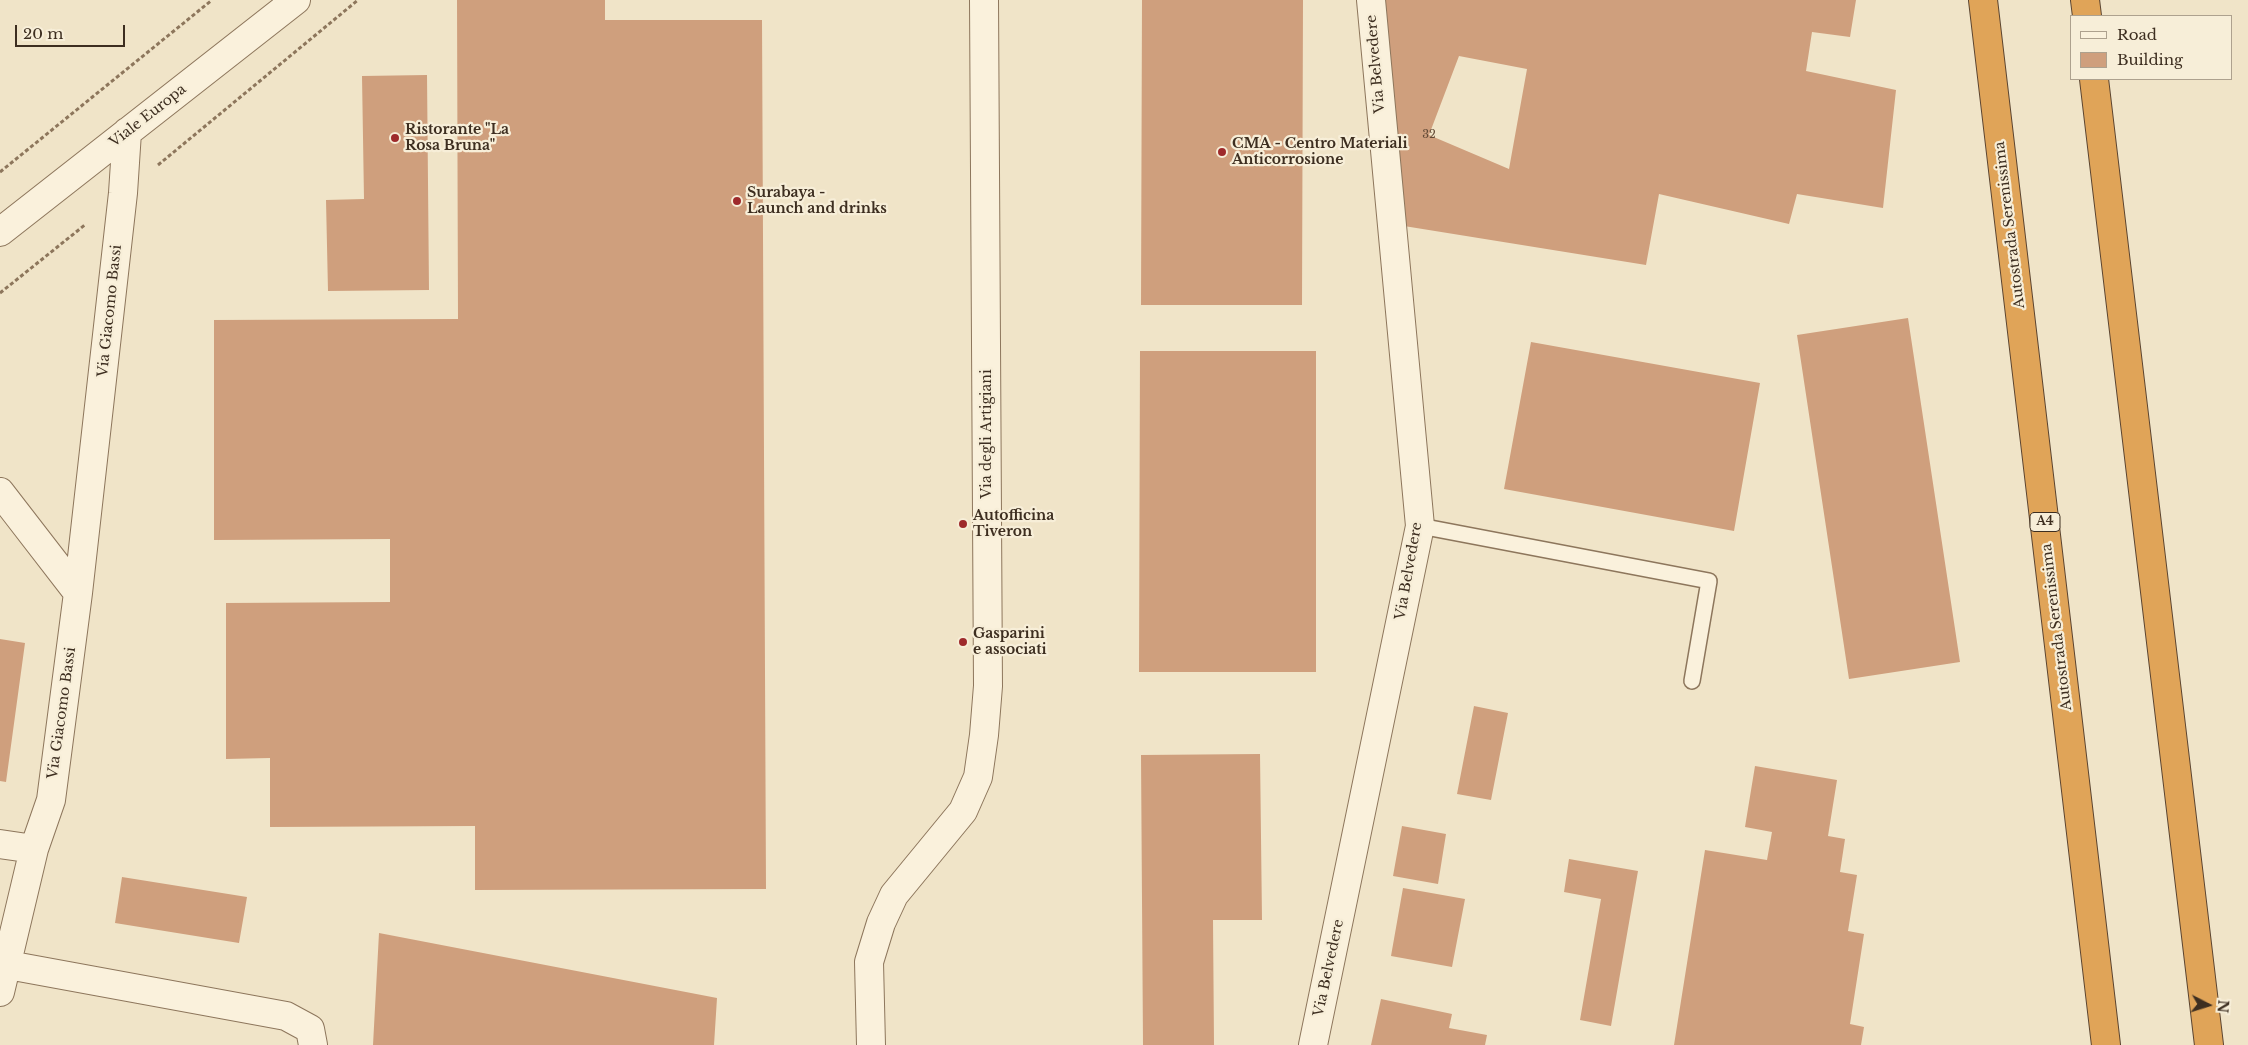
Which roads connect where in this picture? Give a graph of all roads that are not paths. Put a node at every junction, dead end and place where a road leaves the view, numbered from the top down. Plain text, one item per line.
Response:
1 (984, 0) edge
2 (1370, 0) edge
3 (1984, 0) edge
4 (2085, 0) edge
5 (292, 2) edge
6 (2087, 15) edge
7 (2094, 80) edge
8 (127, 132) junction
9 (0, 232) edge
10 (0, 492) edge
11 (1420, 526) junction
12 (78, 593) junction
13 (1692, 681) dead end
14 (0, 844) edge
15 (34, 849) junction
16 (8, 965) junction
17 (0, 992) edge
18 (313, 1045) edge
19 (871, 1045) edge
20 (1313, 1045) edge
21 (2106, 1045) edge
22 (2209, 1045) edge

1 - 19 street, Via degli Artigiani
2 - 11 street, Via Belvedere
3 - 21 highway, Autostrada Serenissima / A4
4 - 6 highway
5 - 8 street, Viale Europa
7 - 22 highway
8 - 9 street, Viale Europa
8 - 12 street, Via Giacomo Bassi
10 - 12 street
11 - 13 lane
11 - 20 street, Via Belvedere
12 - 15 street, Via Giacomo Bassi
14 - 15 street
15 - 16 street, Via Giacomo Bassi
16 - 17 street, Via Giacomo Bassi
16 - 18 street

